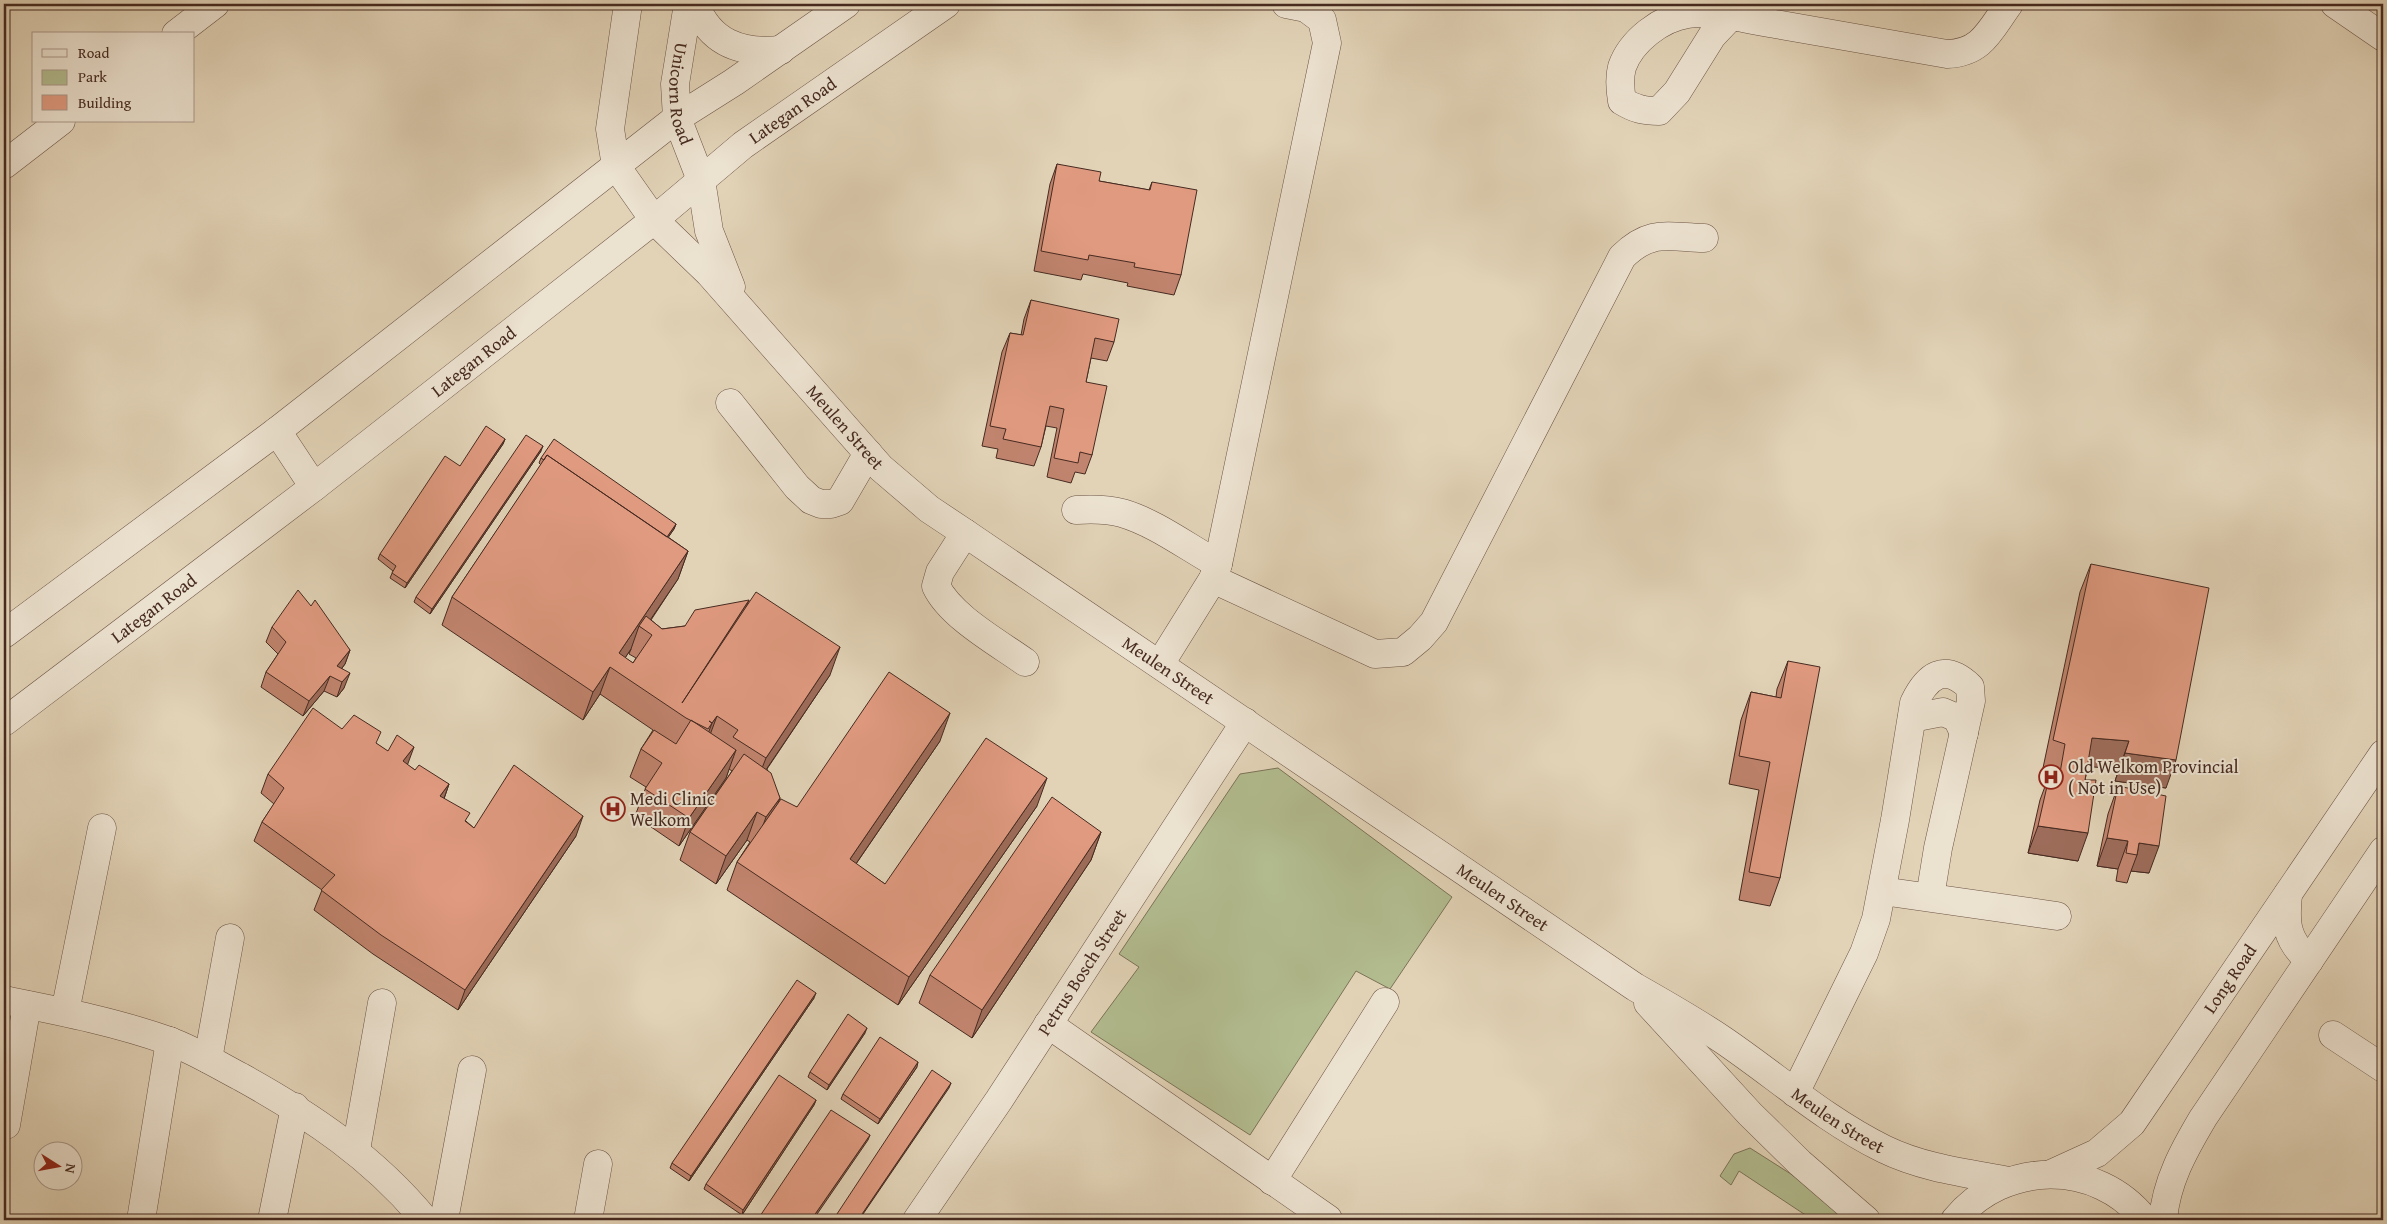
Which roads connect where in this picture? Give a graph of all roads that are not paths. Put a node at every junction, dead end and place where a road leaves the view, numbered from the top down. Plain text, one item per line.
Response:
1 (216, 4) edge
2 (628, 4) edge
3 (688, 4) edge
4 (695, 4) edge
5 (846, 4) edge
6 (946, 4) edge
7 (1286, 4) edge
8 (2009, 4) edge
9 (2335, 4) edge
10 (1730, 16) dead end
11 (2380, 28) edge
12 (179, 32) edge
13 (781, 50) junction
14 (676, 118) junction
15 (60, 122) edge
16 (4, 165) edge
17 (616, 166) junction
18 (701, 180) junction
19 (654, 220) junction
20 (1704, 238) dead end
21 (740, 307) junction
22 (730, 403) dead end
23 (277, 431) junction
24 (868, 453) junction
25 (314, 487) junction
26 (1076, 510) dead end
27 (965, 533) junction
28 (1216, 571) junction
29 (4, 634) edge
30 (1025, 662) dead end
31 (1160, 664) junction
32 (1912, 718) junction
33 (4, 722) edge
34 (1245, 722) junction
35 (1964, 733) junction
36 (2383, 754) edge
37 (102, 828) dead end
38 (2383, 852) edge
39 (1882, 891) junction
40 (2288, 894) junction
41 (1930, 897) junction
42 (2056, 916) dead end
43 (230, 938) dead end
44 (2309, 961) junction
45 (1635, 987) junction
46 (16, 1002) edge
47 (1385, 1002) dead end
48 (382, 1003) dead end
49 (65, 1012) junction
50 (1048, 1024) junction
51 (2333, 1035) dead end
52 (170, 1041) junction
53 (208, 1059) junction
54 (2383, 1068) edge
55 (472, 1070) dead end
56 (1785, 1087) junction
57 (295, 1107) junction
58 (1750, 1114) junction
59 (6, 1125) dead end
60 (356, 1150) junction
61 (598, 1164) dead end
62 (2051, 1174) junction
63 (1272, 1181) junction
64 (2009, 1181) junction
65 (404, 1209) edge
66 (1328, 1219) edge
67 (141, 1220) edge
68 (272, 1220) edge
69 (425, 1220) edge
70 (444, 1220) edge
71 (588, 1220) edge
72 (917, 1220) edge
73 (1866, 1220) edge
74 (1955, 1220) edge
75 (2145, 1220) edge
76 (2163, 1220) edge

1 - 12 street
2 - 17 street
3 - 14 street, Unicorn Road
4 - 13 street
5 - 13 street
6 - 18 street, Lategan Road
7 - 28 street
8 - 10 street
9 - 11 street
13 - 14 street
14 - 17 street
14 - 18 street, Unicorn Road
15 - 16 street
17 - 19 street
17 - 23 street
18 - 19 street, Lategan Road
18 - 21 street, Meulen Street
19 - 21 street, Meulen Street
19 - 25 street, Lategan Road
20 - 28 street
21 - 24 street, Meulen Street
22 - 24 street
23 - 25 street
23 - 29 street
24 - 27 street, Meulen Street
25 - 33 street, Lategan Road
26 - 28 street
27 - 30 street
27 - 31 street, Meulen Street
28 - 31 street
31 - 34 street, Meulen Street
32 - 35 street
32 - 35 street
32 - 39 street
34 - 45 street, Meulen Street
34 - 50 street, Petrus Bosch Street
35 - 41 street
36 - 40 street, Long Road
37 - 49 street
38 - 44 street
39 - 41 street
39 - 56 street
40 - 44 street
40 - 62 street, Long Road
41 - 42 street
43 - 53 street
44 - 76 street
45 - 56 street, Meulen Street
45 - 58 street, Meulen Street
46 - 49 street
46 - 59 street
47 - 63 street
48 - 60 street
49 - 52 street
50 - 63 street
50 - 72 street, Petrus Bosch Street
51 - 54 street
52 - 53 street
52 - 67 street
53 - 57 street
55 - 70 street
56 - 58 street
56 - 64 street, Meulen Street
57 - 60 street
57 - 68 street
58 - 73 street, Meulen Street
60 - 65 street
61 - 71 street
62 - 64 street
62 - 75 street
63 - 66 street
64 - 74 street
65 - 69 street

